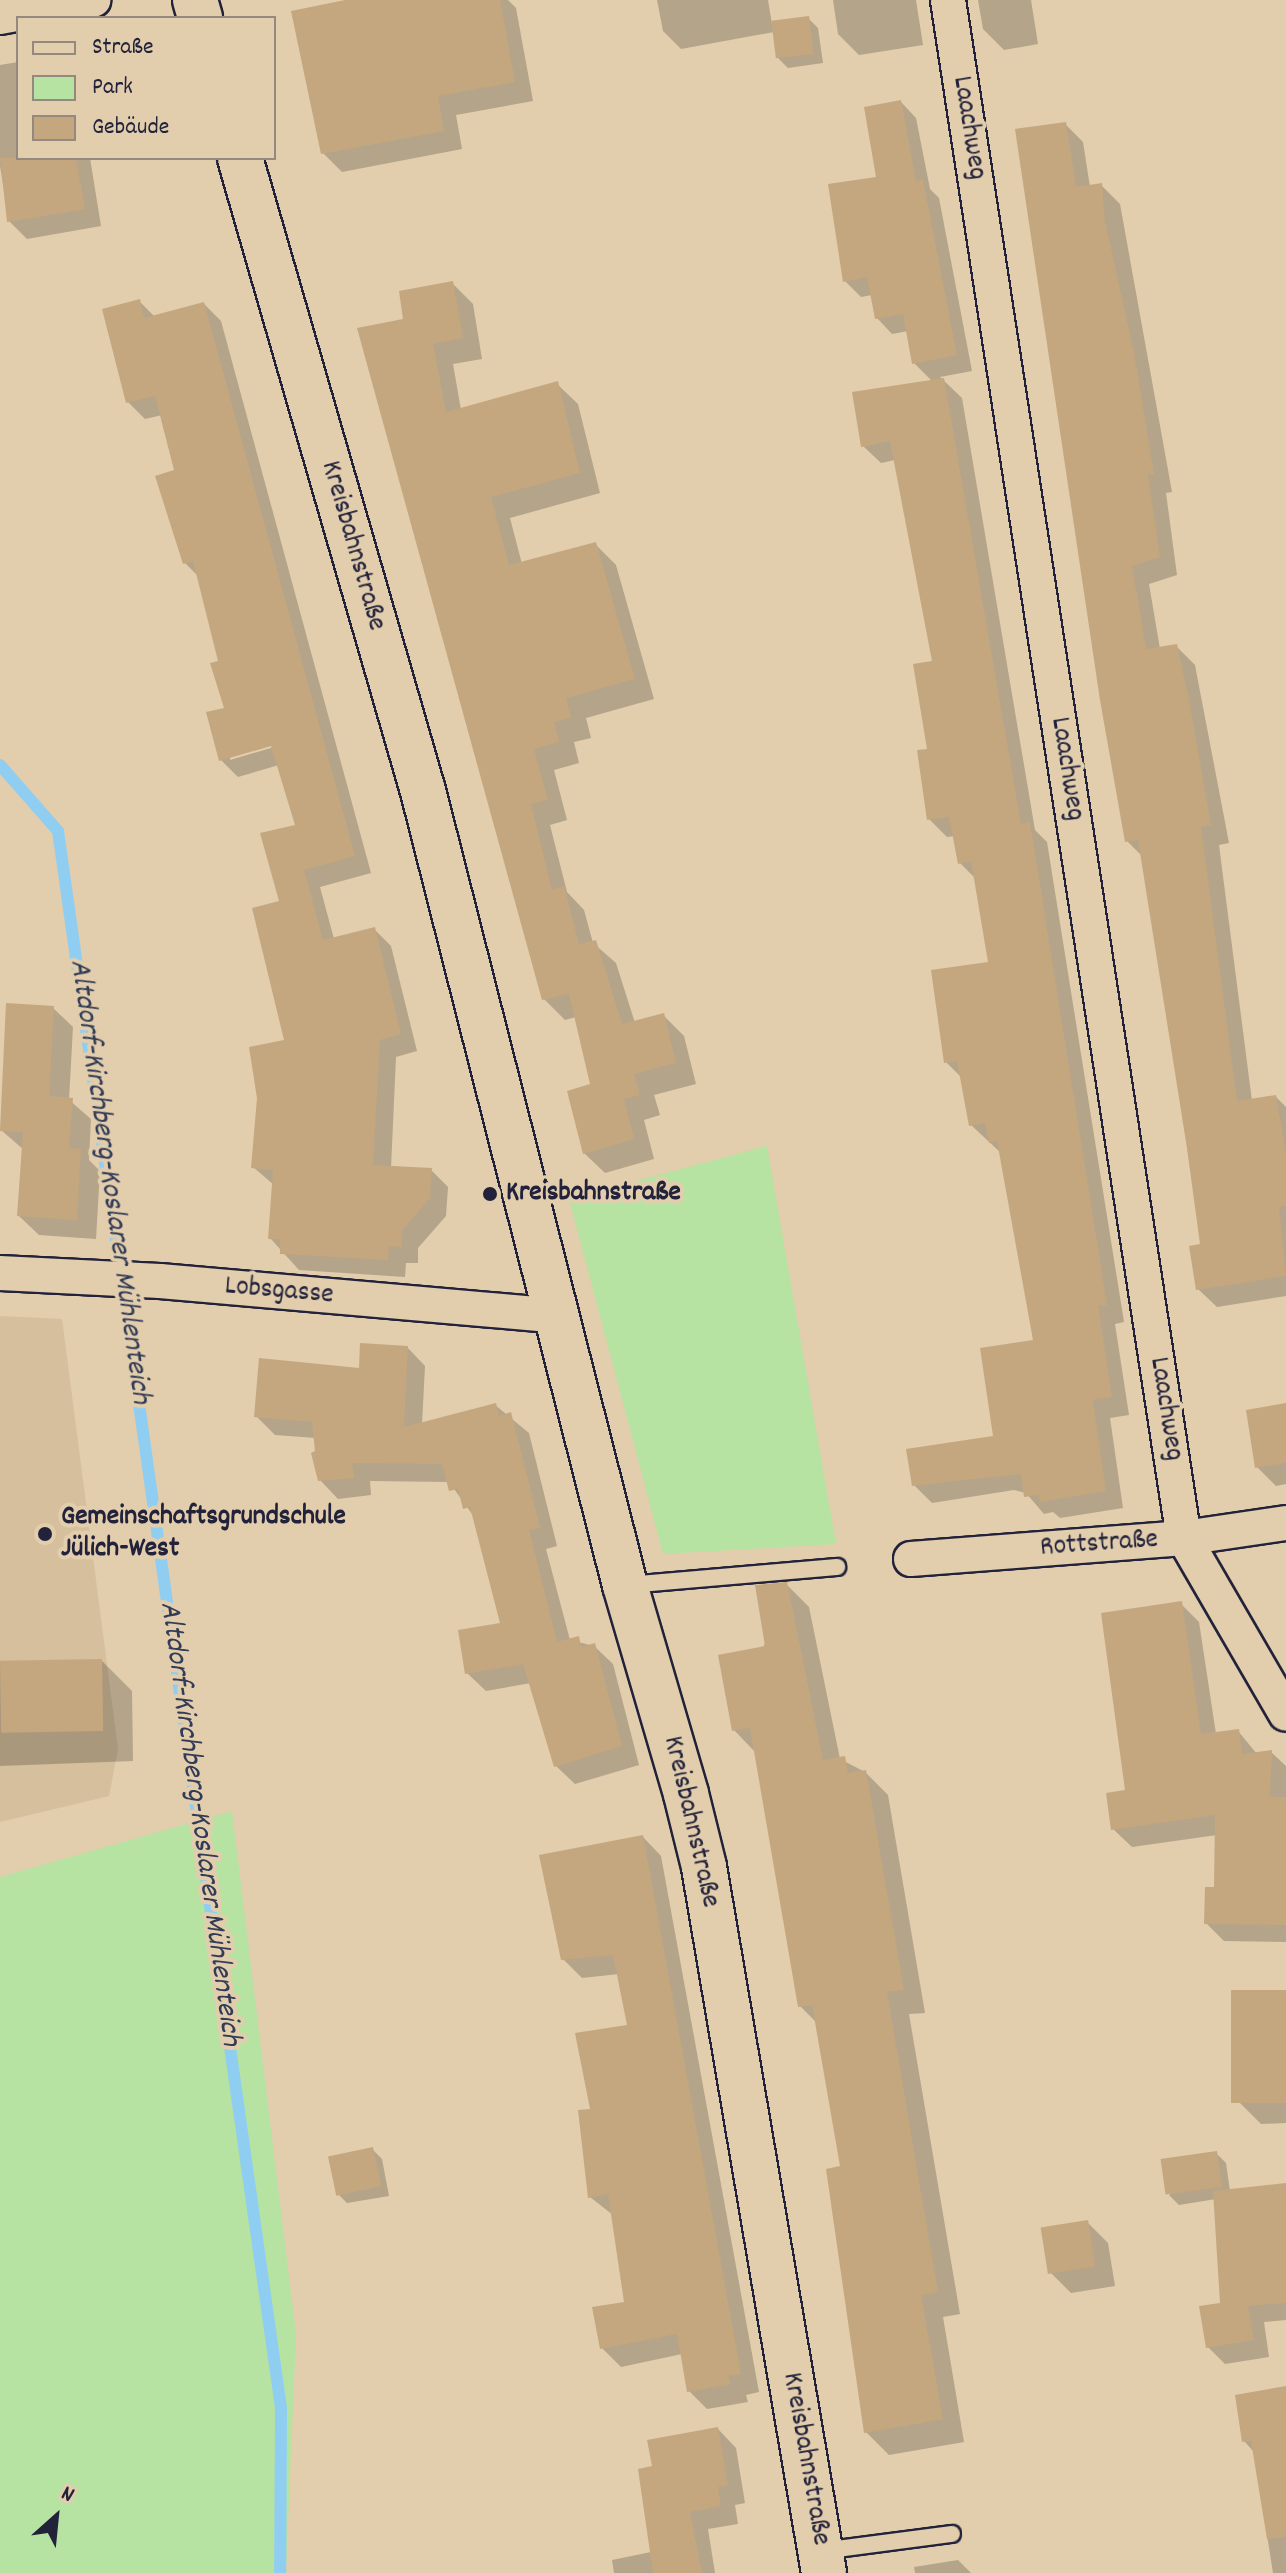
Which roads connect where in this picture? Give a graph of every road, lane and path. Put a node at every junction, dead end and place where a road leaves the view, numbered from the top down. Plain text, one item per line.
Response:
1 (93, 0) edge
2 (948, 0) edge
3 (0, 17) edge
4 (241, 160) edge
5 (0, 1273) edge
6 (558, 1316) junction
7 (1286, 1523) edge
8 (1184, 1538) junction
9 (911, 1559) dead end
10 (837, 1567) dead end
11 (625, 1585) junction
12 (1286, 1714) edge
13 (952, 2534) dead end
14 (822, 2562) edge

1 - 3 street
2 - 8 street, Laachweg
4 - 6 street, Kreisbahnstraße
5 - 6 street, Lobsgasse
6 - 11 street, Kreisbahnstraße
7 - 8 street, Rottstraße
8 - 9 street, Rottstraße
8 - 12 street
10 - 11 lane
11 - 14 street, Kreisbahnstraße
13 - 14 lane

